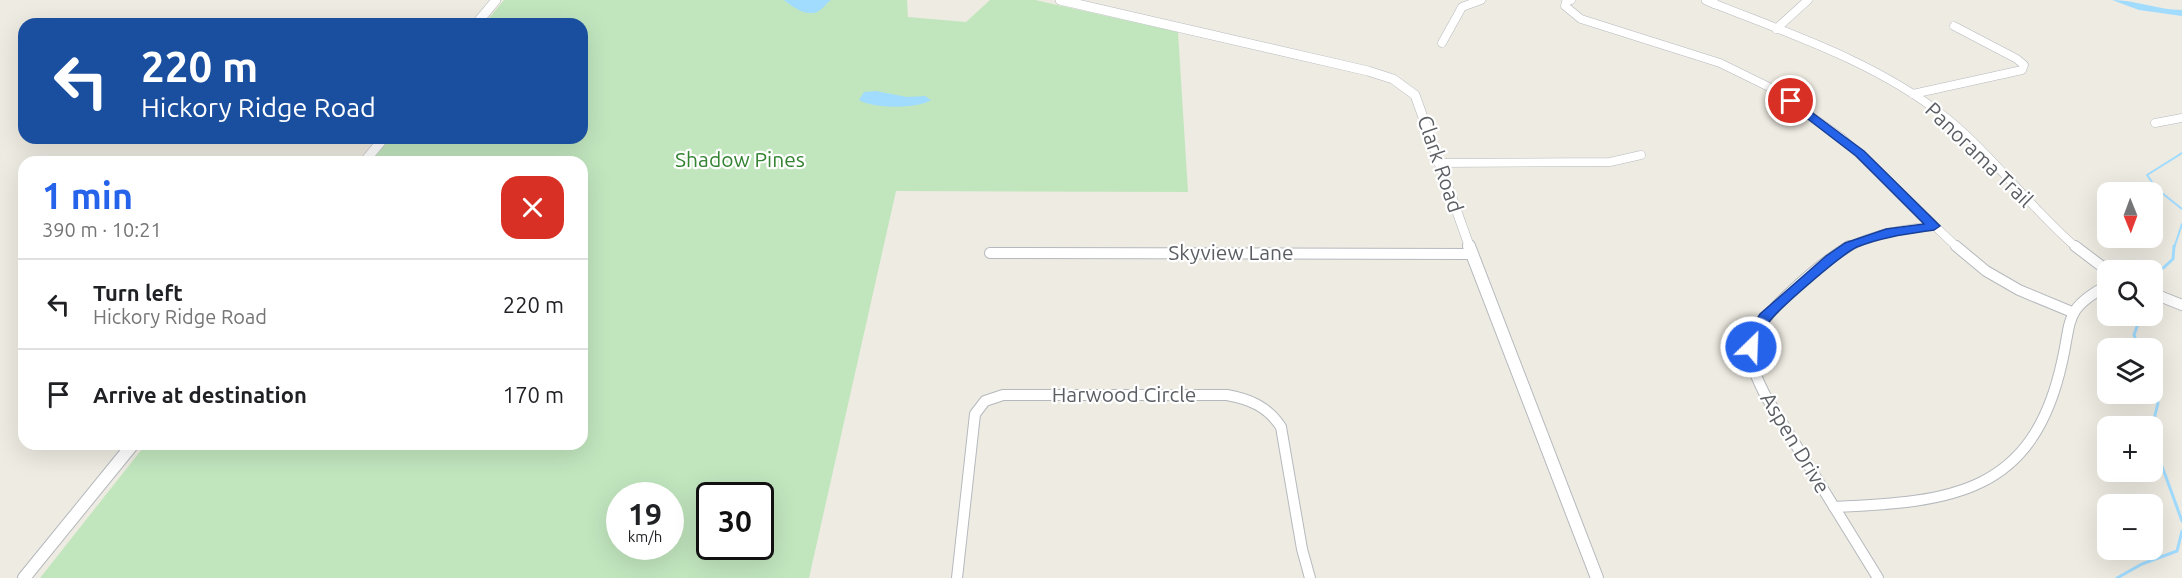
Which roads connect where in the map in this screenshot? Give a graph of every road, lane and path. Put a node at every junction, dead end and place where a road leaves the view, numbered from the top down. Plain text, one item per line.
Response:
1 (496, 0) edge
2 (1060, 0) edge
3 (1481, 0) edge
4 (1706, 0) edge
5 (1808, 0) edge
6 (1565, 1) edge
7 (1715, 4) joint
8 (481, 18) edge
9 (1954, 26) dead end
10 (1776, 29) junction
11 (1442, 43) dead end
12 (1913, 94) junction
13 (2182, 118) edge
14 (2156, 123) dead end
15 (379, 144) edge
16 (1641, 155) dead end
17 (369, 156) edge
18 (1438, 163) junction
19 (1934, 226) junction
20 (990, 253) dead end
21 (1472, 254) junction
22 (2097, 263) edge
23 (2097, 291) edge
24 (2163, 297) edge
25 (2182, 305) edge
26 (2072, 312) junction
27 (128, 450) edge
28 (1834, 507) junction
29 (24, 578) edge
30 (957, 578) edge
31 (1310, 578) edge
32 (1597, 578) edge
33 (1878, 578) edge

1 - 8 street
2 - 18 street, Clark Road
3 - 11 street
4 - 7 street, Panorama Trail
5 - 10 street
6 - 19 street
7 - 10 street, Panorama Trail
9 - 12 street
10 - 12 street, Panorama Trail
12 - 22 street, Panorama Trail
13 - 14 street
15 - 17 street
16 - 18 street
18 - 21 street, Clark Road
19 - 26 street
19 - 28 street, Aspen Drive
20 - 21 street, Skyview Lane
21 - 32 street, Clark Road
23 - 26 street
24 - 25 street
26 - 28 street
27 - 29 street
28 - 33 street, Aspen Drive
30 - 31 street, Harwood Circle

